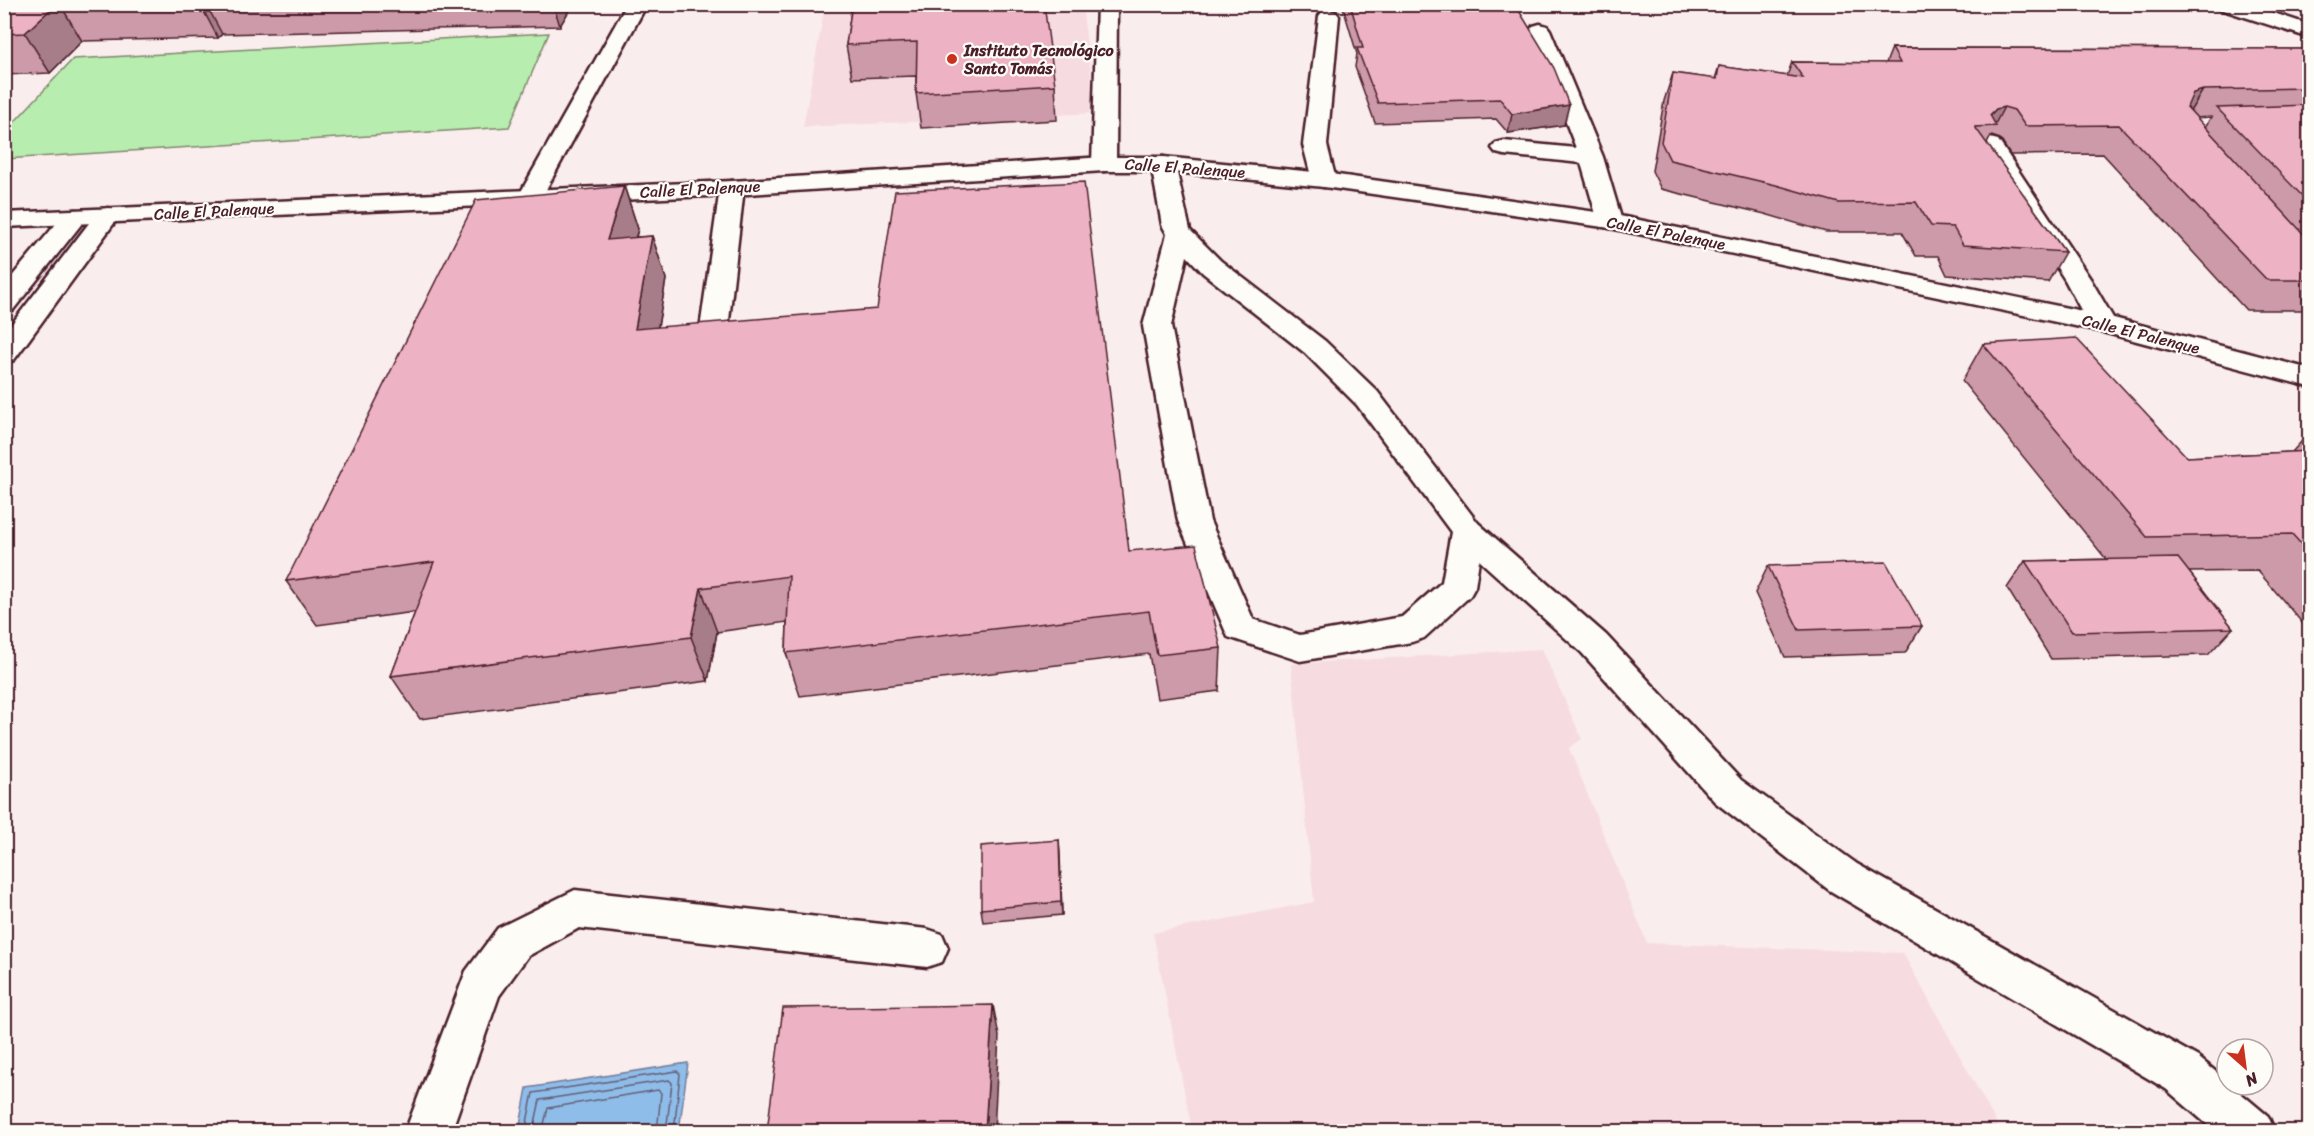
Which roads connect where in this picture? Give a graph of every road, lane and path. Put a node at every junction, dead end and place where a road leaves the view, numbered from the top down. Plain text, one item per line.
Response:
1 (637, 4) edge
2 (1107, 4) edge
3 (2224, 4) edge
4 (1329, 16) dead end
5 (1540, 30) dead end
6 (2310, 32) edge
7 (1990, 145) edge
8 (1504, 148) dead end
9 (1591, 157) junction
10 (1104, 164) junction
11 (1163, 164) junction
12 (1324, 180) junction
13 (732, 188) junction
14 (530, 197) junction
15 (108, 215) junction
16 (75, 217) junction
17 (4, 220) edge
18 (1610, 221) junction
19 (1180, 234) junction
20 (4, 265) edge
21 (32, 270) junction
22 (4, 304) edge
23 (2102, 323) junction
24 (714, 329) edge
25 (4, 354) edge
26 (2310, 378) edge
27 (1467, 531) junction
28 (927, 948) dead end
29 (428, 1131) edge
30 (2252, 1131) edge

1 - 14 street
2 - 10 street
3 - 6 street
4 - 12 street
5 - 9 street
7 - 23 street
8 - 9 street
9 - 18 street
10 - 11 street, Calle El Palenque
10 - 13 street, Calle El Palenque
11 - 12 street, Calle El Palenque
11 - 19 street
12 - 18 street, Calle El Palenque
13 - 14 street, Calle El Palenque
13 - 24 street
14 - 15 street, Calle El Palenque
15 - 16 street, Calle El Palenque
15 - 25 street
16 - 17 street, Calle El Palenque
16 - 21 street
18 - 23 street, Calle El Palenque
19 - 27 street
19 - 27 street
20 - 21 street
21 - 22 street
23 - 26 street, Calle El Palenque
27 - 30 street
28 - 29 street

